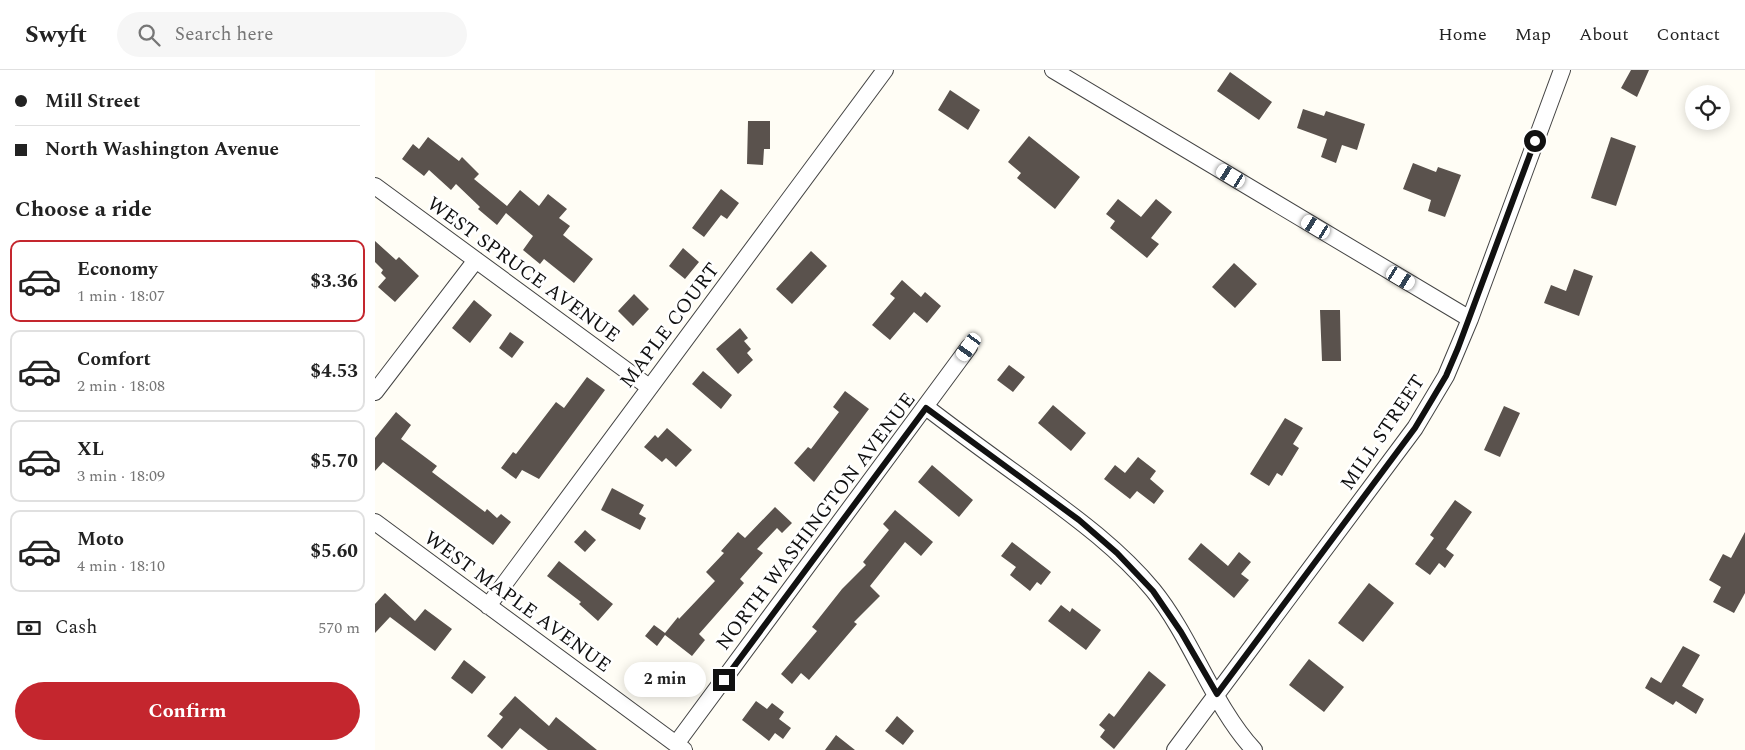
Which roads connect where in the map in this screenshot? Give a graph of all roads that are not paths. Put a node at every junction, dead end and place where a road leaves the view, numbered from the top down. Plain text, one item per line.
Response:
1 (885, 70) edge
2 (1562, 70) edge
3 (1059, 71) edge
4 (375, 186) edge
5 (476, 260) junction
6 (1469, 319) junction
7 (969, 347) dead end
8 (649, 387) junction
9 (375, 392) edge
10 (926, 408) junction
11 (375, 522) edge
12 (488, 606) junction
13 (1217, 694) junction
14 (680, 747) edge
15 (1175, 750) edge
16 (1254, 750) edge

1 - 8 street, MAPLE COURT
2 - 6 street, MILL STREET
3 - 6 street
4 - 5 street, WEST SPRUCE AVENUE
5 - 8 street, WEST SPRUCE AVENUE
5 - 9 street
6 - 13 street, MILL STREET
7 - 10 street, NORTH WASHINGTON AVENUE
8 - 12 street, MAPLE COURT
10 - 13 street
10 - 14 street, NORTH WASHINGTON AVENUE
11 - 12 street, WEST MAPLE AVENUE
12 - 14 street, WEST MAPLE AVENUE
13 - 15 street, MILL STREET
13 - 16 street

